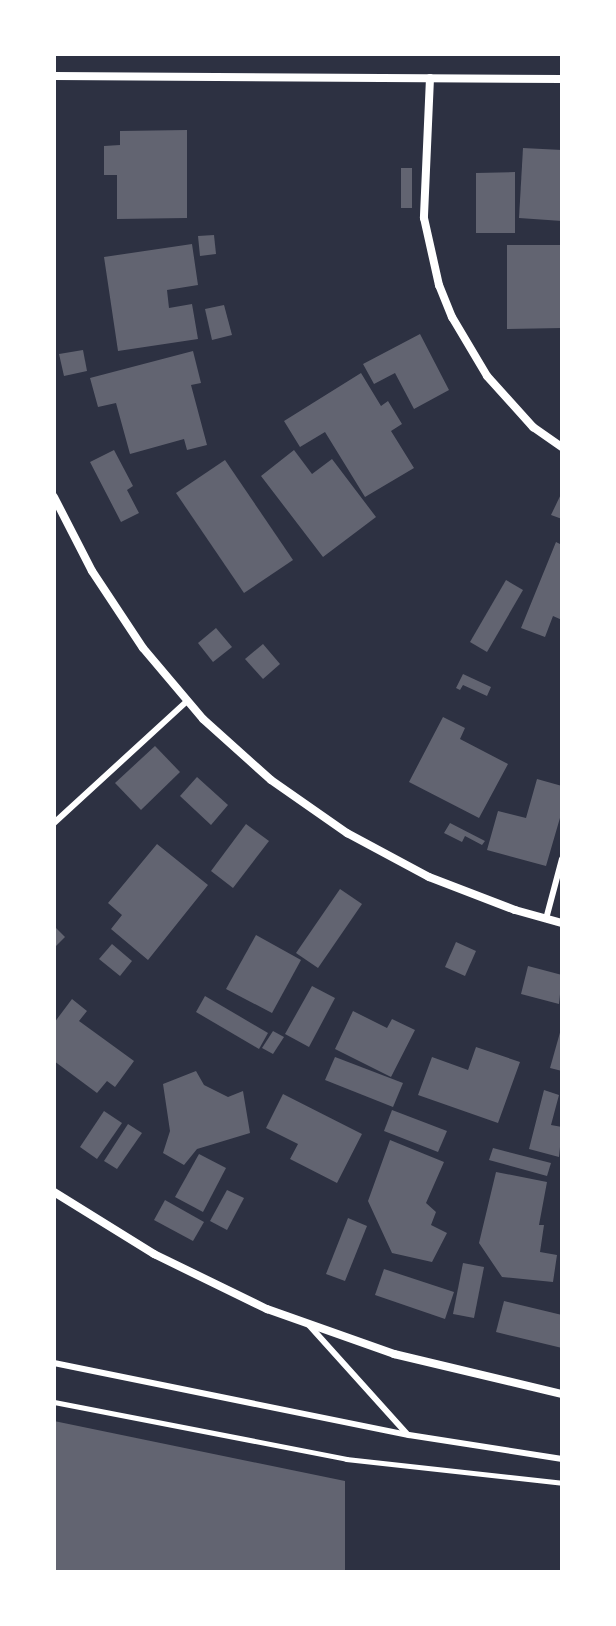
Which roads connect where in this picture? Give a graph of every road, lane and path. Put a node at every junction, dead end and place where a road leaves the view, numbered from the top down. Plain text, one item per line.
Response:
1 (54, 76) edge
2 (430, 78) junction
3 (562, 79) edge
4 (562, 447) edge
5 (54, 497) edge
6 (187, 701) junction
7 (54, 823) edge
8 (562, 859) edge
9 (546, 919) junction
10 (562, 923) edge
11 (54, 1192) edge
12 (308, 1324) junction
13 (54, 1363) edge
14 (562, 1394) edge
15 (54, 1402) edge
16 (409, 1435) junction
17 (562, 1459) edge
18 (562, 1483) edge

1 - 2 street
2 - 3 street
2 - 4 street
5 - 6 street
6 - 7 lane
6 - 9 street
8 - 9 lane
9 - 10 street
11 - 12 street
12 - 14 street
12 - 16 lane
13 - 16 lane
15 - 18 path
16 - 17 lane

